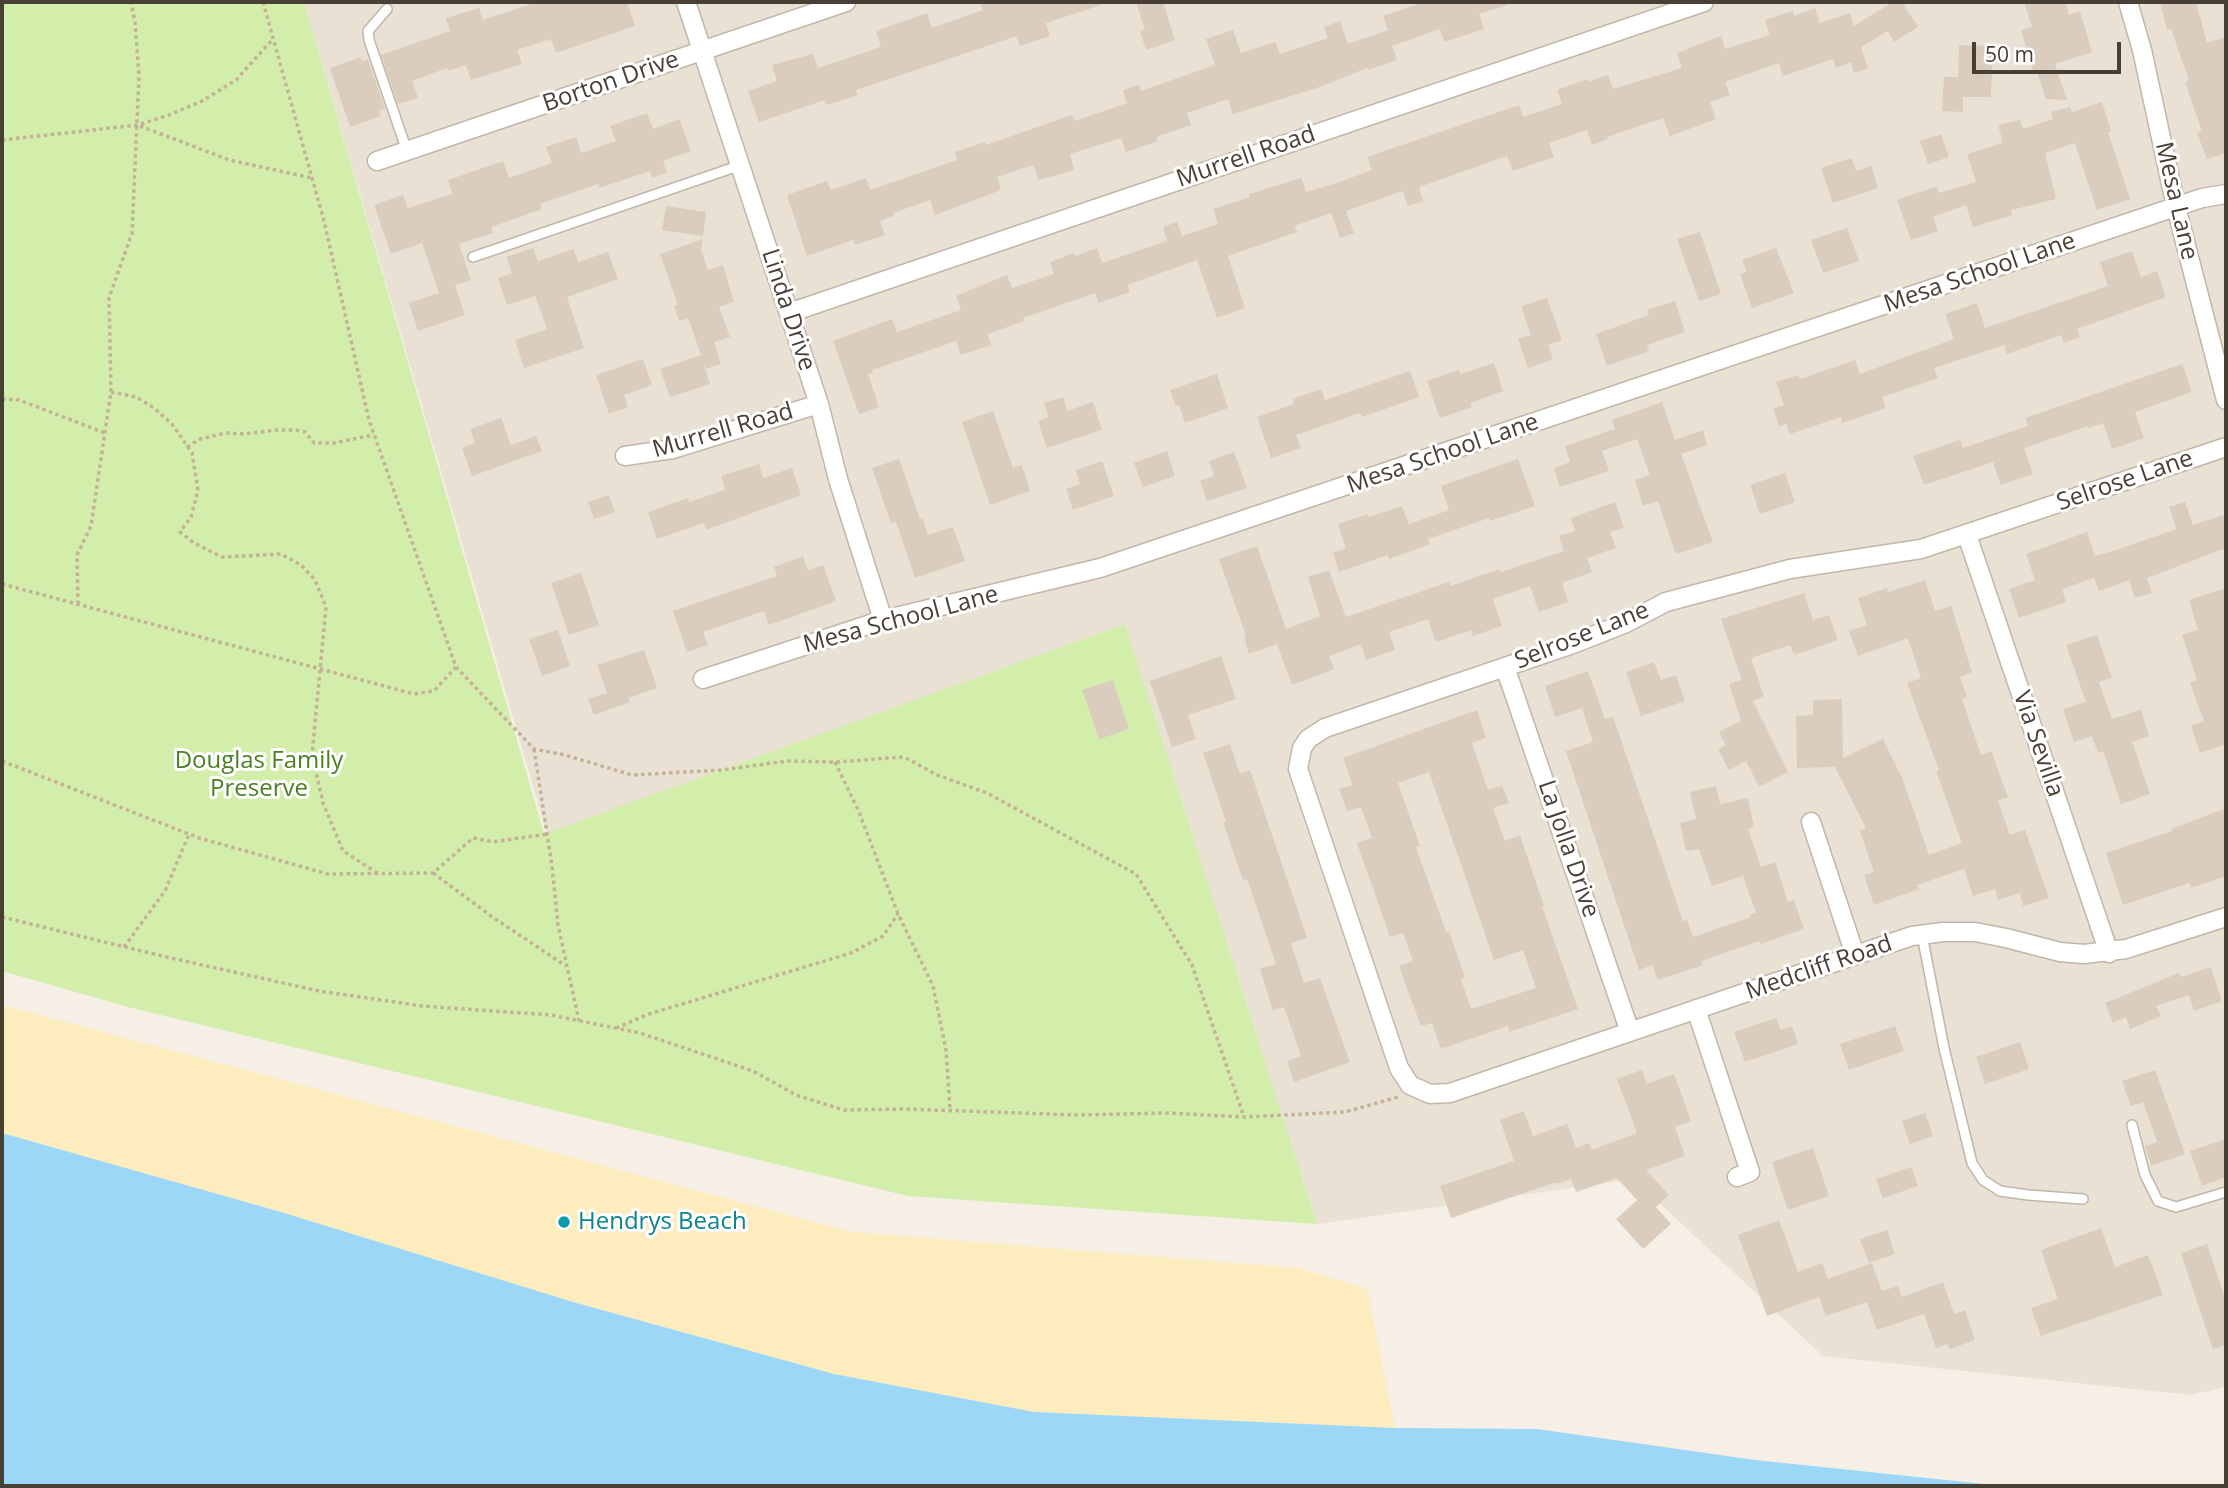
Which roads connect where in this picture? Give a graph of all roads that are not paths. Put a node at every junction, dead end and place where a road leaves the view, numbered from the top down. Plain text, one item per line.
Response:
1 (686, 2) edge
2 (846, 2) edge
3 (1703, 2) edge
4 (2128, 2) edge
5 (387, 9) dead end
6 (703, 51) junction
7 (407, 151) junction
8 (377, 161) dead end
9 (741, 165) junction
10 (2226, 194) edge
11 (2176, 207) junction
12 (473, 257) dead end
13 (789, 313) junction
14 (2226, 400) edge
15 (819, 404) junction
16 (2226, 447) edge
17 (625, 456) dead end
18 (1967, 535) junction
19 (883, 620) junction
20 (1505, 667) junction
21 (703, 679) dead end
22 (1811, 822) dead end
23 (2226, 917) edge
24 (1922, 935) junction
25 (2109, 953) junction
26 (1855, 955) junction
27 (1696, 1009) junction
28 (1630, 1032) junction
29 (1419, 1091) joint
30 (2132, 1125) dead end
31 (1737, 1177) dead end
32 (2226, 1192) edge
33 (2083, 1199) dead end

1 - 6 street, Linda Drive
2 - 6 street, Borton Drive
3 - 13 street, Murrell Road
4 - 11 street, Mesa Lane
5 - 7 lane
6 - 7 street, Borton Drive
6 - 9 street, Linda Drive
7 - 8 street, Borton Drive
9 - 12 lane
9 - 13 street, Linda Drive
10 - 11 street, Mesa School Lane
11 - 14 street, Mesa Lane
11 - 19 street, Mesa School Lane
13 - 15 street, Linda Drive
15 - 17 street, Murrell Road
15 - 19 street, Linda Drive
16 - 18 street, Selrose Lane
18 - 20 street, Selrose Lane
18 - 25 street, Via Sevilla
19 - 21 street, Mesa School Lane
20 - 28 street, La Jolla Drive
20 - 29 street, Selrose Lane
22 - 26 street
23 - 25 street, Medcliff Road
24 - 25 street, Medcliff Road
24 - 26 street, Medcliff Road
24 - 33 lane
26 - 27 street, Medcliff Road
27 - 28 street, Medcliff Road
27 - 31 street
28 - 29 street, Medcliff Road
30 - 32 lane

